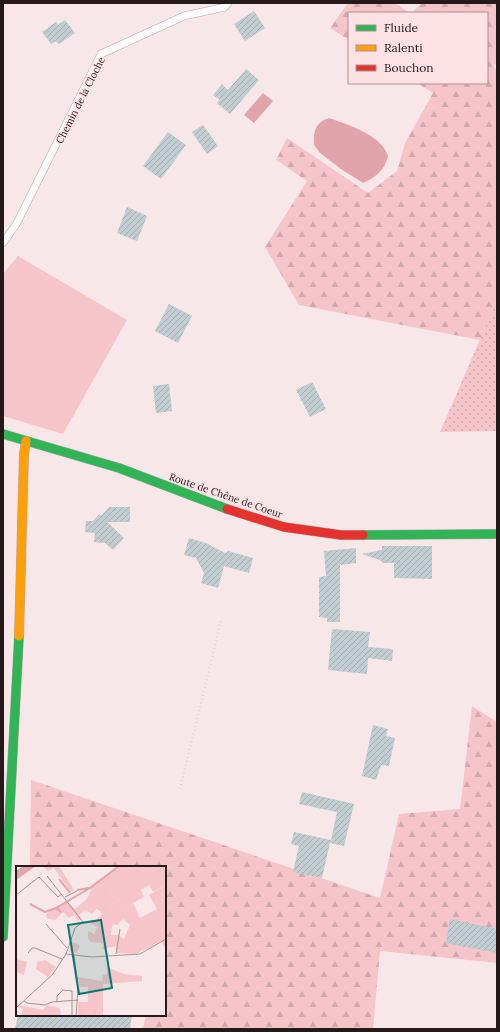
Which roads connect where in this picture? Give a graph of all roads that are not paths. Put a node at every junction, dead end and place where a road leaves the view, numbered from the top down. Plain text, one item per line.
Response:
1 (228, 3) edge
2 (3, 243) edge
3 (3, 434) edge
4 (26, 441) junction
5 (497, 534) edge
6 (3, 936) edge

1 - 2 lane, Chemin de la Cloche
3 - 4 street, Route de Chêne de Coeur
4 - 5 street, Route de Chêne de Coeur
4 - 6 street

